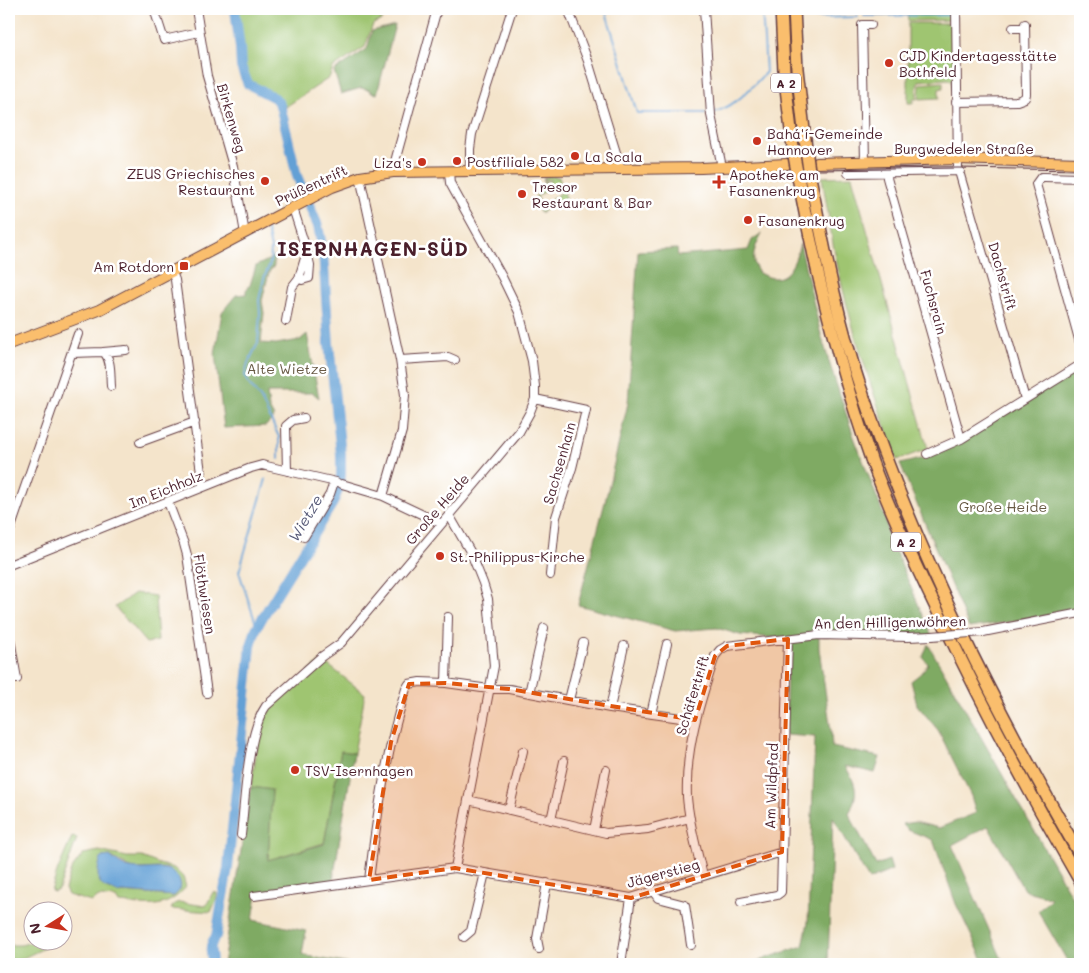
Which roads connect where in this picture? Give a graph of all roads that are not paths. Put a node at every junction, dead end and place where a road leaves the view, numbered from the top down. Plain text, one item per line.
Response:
1 (154, 9) edge
2 (196, 9) edge
3 (437, 9) edge
4 (512, 9) edge
5 (568, 9) edge
6 (704, 9) edge
7 (781, 9) edge
8 (794, 9) edge
9 (956, 9) edge
10 (871, 25) dead end
11 (1013, 28) dead end
12 (199, 32) junction
13 (956, 102) junction
14 (958, 159) junction
15 (791, 160) junction
16 (865, 161) junction
17 (817, 163) dead end
18 (1080, 163) edge
19 (722, 167) junction
20 (621, 169) junction
21 (470, 171) junction
22 (960, 171) junction
23 (393, 172) junction
24 (449, 172) junction
25 (887, 172) junction
26 (848, 173) dead end
27 (360, 177) junction
28 (1080, 178) edge
29 (293, 208) junction
30 (246, 233) junction
31 (172, 272) junction
32 (286, 321) dead end
33 (78, 334) dead end
34 (1080, 343) edge
35 (9, 344) edge
36 (126, 350) dead end
37 (103, 352) junction
38 (72, 354) junction
39 (400, 360) junction
40 (455, 360) dead end
41 (1080, 365) edge
42 (111, 386) dead end
43 (535, 399) junction
44 (1025, 399) junction
45 (304, 418) dead end
46 (195, 422) junction
47 (961, 438) junction
48 (140, 442) dead end
49 (928, 454) dead end
50 (287, 471) junction
51 (338, 483) junction
52 (203, 487) junction
53 (384, 496) junction
54 (168, 502) junction
55 (449, 515) junction
56 (440, 523) junction
57 (9, 533) edge
58 (304, 537) dead end
59 (9, 565) edge
60 (550, 575) dead end
61 (1080, 613) edge
62 (448, 617) dead end
63 (544, 628) dead end
64 (9, 633) edge
65 (788, 639) junction
66 (583, 643) dead end
67 (666, 644) dead end
68 (624, 646) dead end
69 (17, 679) dead end
70 (446, 683) junction
71 (490, 689) junction
72 (529, 693) junction
73 (207, 694) dead end
74 (569, 700) junction
75 (610, 708) junction
76 (651, 714) junction
77 (695, 720) junction
78 (523, 751) dead end
79 (564, 761) dead end
80 (606, 770) dead end
81 (468, 800) junction
82 (509, 810) junction
83 (690, 818) junction
84 (551, 820) junction
85 (594, 830) junction
86 (241, 835) dead end
87 (782, 852) junction
88 (1080, 855) edge
89 (455, 868) junction
90 (485, 873) junction
91 (703, 876) junction
92 (370, 880) junction
93 (1080, 881) edge
94 (547, 883) junction
95 (654, 892) junction
96 (254, 896) dead end
97 (631, 898) junction
98 (741, 902) dead end
99 (464, 936) dead end
100 (691, 945) dead end
101 (539, 949) dead end
102 (621, 964) edge

1 - 12 street
2 - 12 street, Birkenweg
3 - 23 street
4 - 21 street
5 - 20 street
6 - 19 street
7 - 15 highway, A 2
8 - 88 highway, A 2, bridge
9 - 13 street, Dachstrift
10 - 16 street
11 - 13 street
12 - 30 street, Birkenweg
13 - 14 street, Dachstrift
14 - 16 main road, Burgwedeler Straße
14 - 18 main road, Burgwedeler Straße
14 - 22 street, Dachstrift
15 - 19 main road
15 - 93 highway, A 2, bridge
16 - 17 main road, Burgwedeler Straße
19 - 20 main road, Prüßentrift
20 - 21 main road, Prüßentrift
21 - 24 main road, Prüßentrift
22 - 25 street, Burgwedeler Straße
22 - 44 street, Dachstrift
23 - 24 main road, Prüßentrift
23 - 27 main road, Prüßentrift
24 - 43 street, Große Heide
25 - 26 street, Burgwedeler Straße
25 - 47 street, Fuchsrain
27 - 29 main road, Prüßentrift
27 - 39 street
28 - 34 street
29 - 30 main road, Prüßentrift
29 - 32 street
30 - 31 main road, Prüßentrift
31 - 35 main road, Prüßentrift
31 - 46 street
33 - 38 street
36 - 37 street
37 - 38 street
37 - 42 street
38 - 57 street
39 - 40 street
39 - 53 street
41 - 44 street
43 - 55 street, Große Heide
43 - 60 street, Sachsenhain
44 - 47 street
45 - 50 street
46 - 48 street
46 - 52 street
47 - 49 street
50 - 51 street, Im Eichholz
50 - 52 street, Im Eichholz
51 - 53 street, Im Eichholz
51 - 58 street
52 - 54 street, Im Eichholz
53 - 56 street, Im Eichholz
54 - 59 street, Im Eichholz
54 - 73 street, Flöthwiesen
55 - 56 street, Große Heide
55 - 71 street
56 - 86 street, Große Heide
61 - 65 street, An den Hilligenwöhren, bridge
62 - 70 street
63 - 72 street
64 - 69 street
65 - 77 street, Schäfertrift
65 - 87 street, Am Wildpfad
66 - 74 street
67 - 76 street
68 - 75 street
70 - 71 street
70 - 92 street
71 - 72 street
71 - 81 street
72 - 74 street
74 - 75 street
75 - 76 street
76 - 77 street
77 - 83 street, Schäfertrift
78 - 82 street
79 - 84 street
80 - 85 street
81 - 82 street
81 - 89 street
82 - 84 street
83 - 85 street
83 - 91 street, Schäfertrift
84 - 85 street
87 - 91 street, Jägerstieg
87 - 98 street, Am Wildpfad
89 - 90 street, Jägerstieg
89 - 92 street, Jägerstieg
90 - 94 street, Jägerstieg
90 - 99 street
91 - 95 street, Jägerstieg
92 - 96 street, Jägerstieg
94 - 97 street, Jägerstieg
94 - 101 street
95 - 97 street, Jägerstieg
95 - 100 street
97 - 102 street

